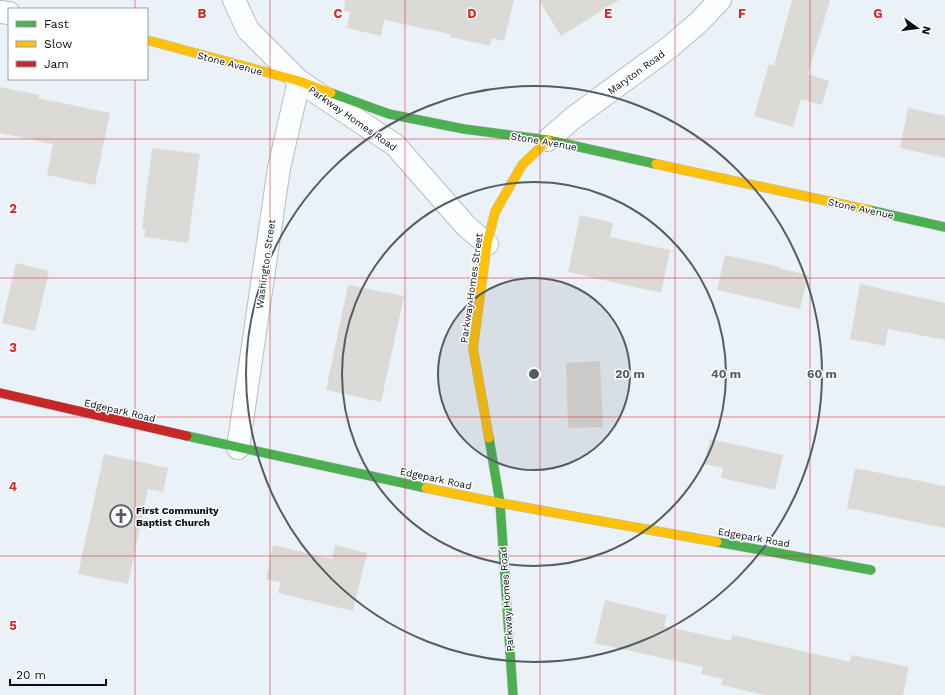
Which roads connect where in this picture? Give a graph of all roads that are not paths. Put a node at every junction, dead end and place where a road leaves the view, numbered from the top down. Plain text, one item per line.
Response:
1 (234, 0) edge
2 (720, 0) edge
3 (148, 40) edge
4 (299, 81) junction
5 (548, 140) junction
6 (945, 226) edge
7 (487, 244) junction
8 (0, 393) edge
9 (238, 448) junction
10 (500, 503) junction
11 (871, 570) dead end
12 (513, 695) edge

1 - 4 street, Parkway Homes Road
2 - 5 street, Maryton Road
3 - 4 street, Stone Avenue
4 - 5 street, Stone Avenue
4 - 7 street, Parkway Homes Road
4 - 9 street, Washington Street
5 - 6 street, Stone Avenue
5 - 7 street, Parkway Homes Street
7 - 10 street, Parkway Homes Street
8 - 9 street, Edgepark Road
9 - 10 street, Edgepark Road
10 - 11 street, Edgepark Road
10 - 12 street, Parkway Homes Road

